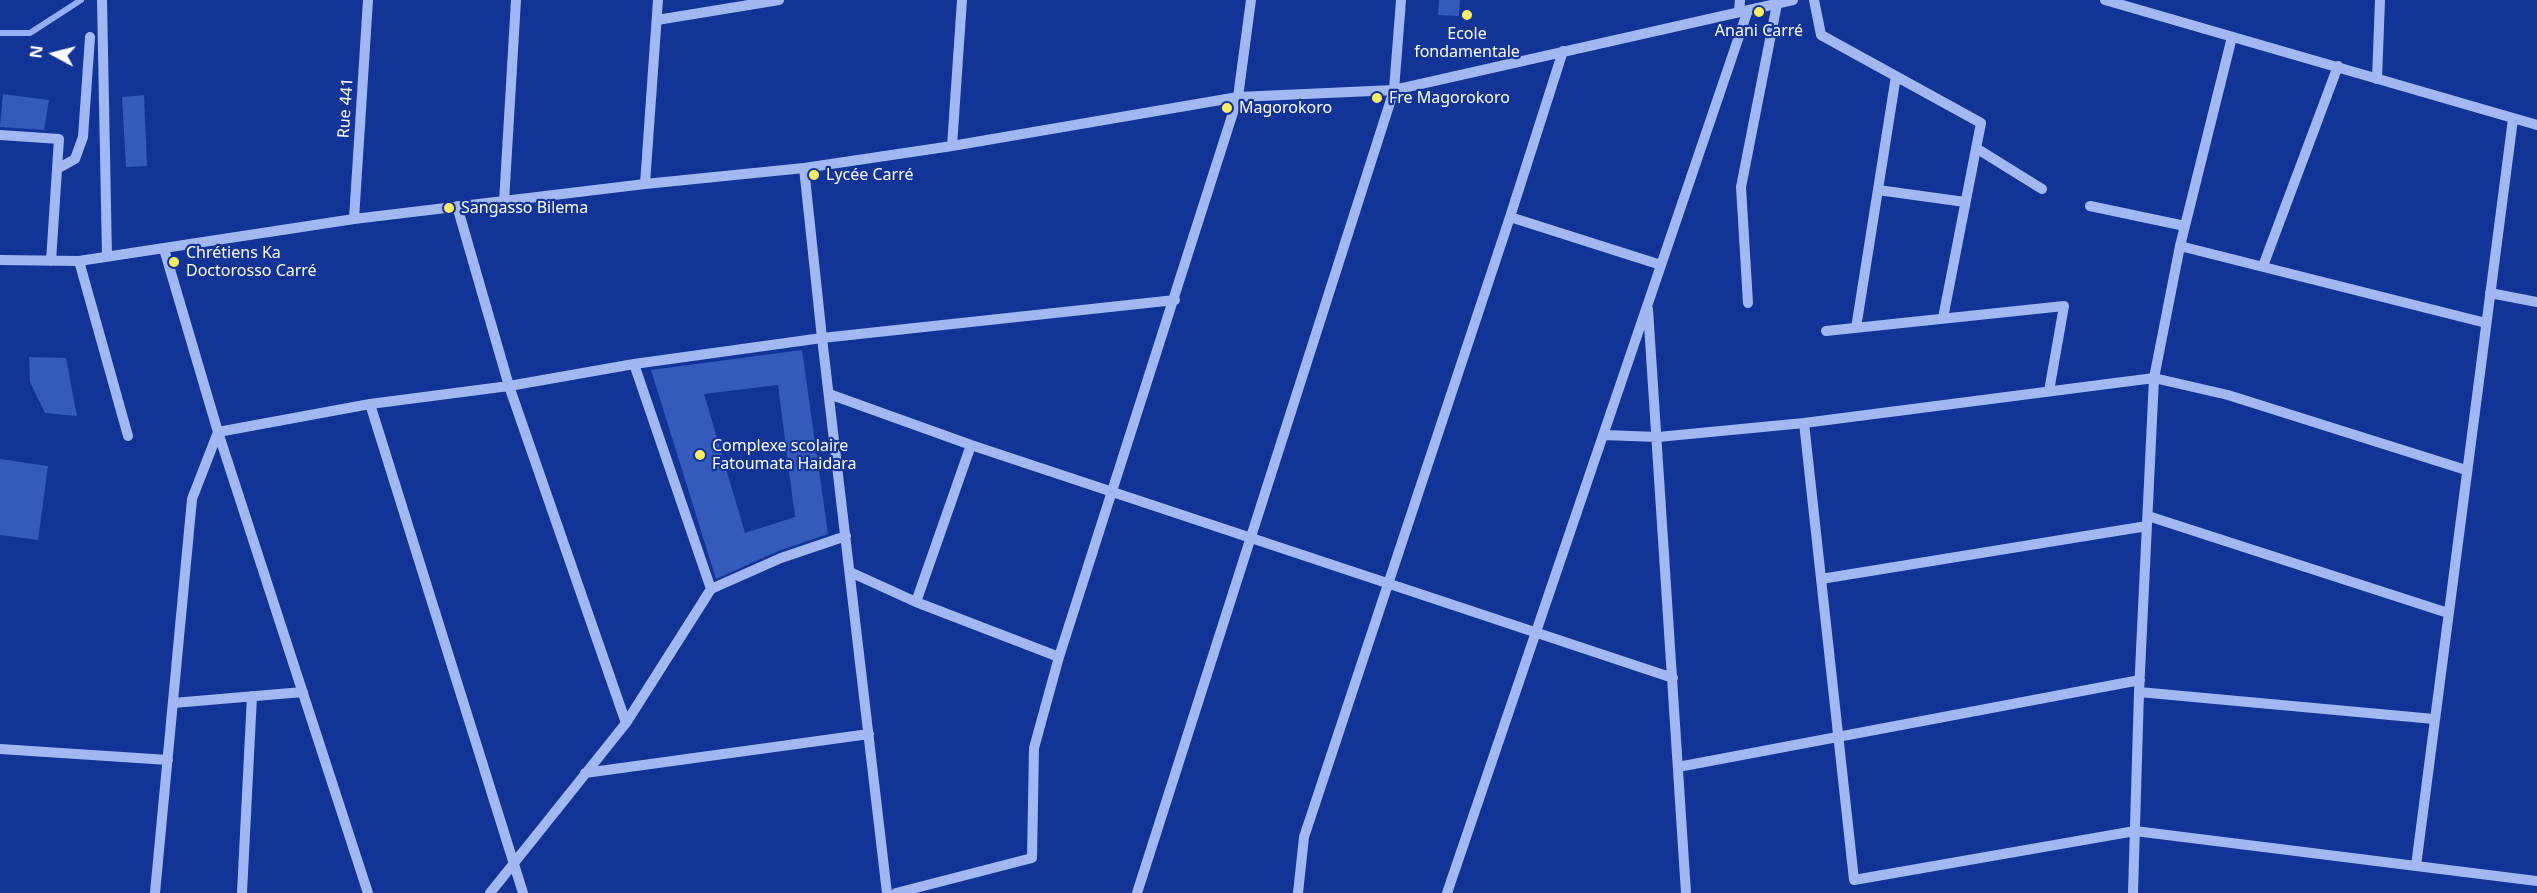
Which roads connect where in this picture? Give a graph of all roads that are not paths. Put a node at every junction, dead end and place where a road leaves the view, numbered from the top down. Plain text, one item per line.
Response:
1 (102, 0) edge
2 (368, 0) edge
3 (516, 0) edge
4 (658, 0) edge
5 (779, 0) edge
6 (962, 0) edge
7 (1251, 0) edge
8 (1401, 0) edge
9 (1740, 0) edge
10 (1793, 0) edge
11 (1814, 0) edge
12 (2105, 0) edge
13 (2380, 0) edge
14 (1777, 4) junction
15 (1743, 11) junction
16 (657, 20) junction
17 (90, 37) dead end
18 (2232, 37) junction
19 (1563, 51) junction
20 (2338, 66) junction
21 (1896, 76) junction
22 (2377, 79) junction
23 (1394, 90) junction
24 (1238, 97) junction
25 (2513, 119) junction
26 (2537, 125) edge
27 (0, 135) edge
28 (952, 146) junction
29 (1976, 148) junction
30 (804, 168) junction
31 (57, 169) junction
32 (645, 184) junction
33 (2042, 189) dead end
34 (1878, 190) junction
35 (504, 202) junction
36 (1965, 202) junction
37 (457, 206) junction
38 (2090, 206) dead end
39 (1510, 217) junction
40 (354, 219) junction
41 (2185, 226) junction
42 (2180, 246) junction
43 (164, 249) junction
44 (107, 256) junction
45 (0, 260) edge
46 (51, 261) junction
47 (79, 261) junction
48 (1661, 265) junction
49 (2263, 266) junction
50 (2490, 293) junction
51 (1175, 300) junction
52 (2537, 302) edge
53 (1648, 303) junction
54 (1748, 303) dead end
55 (1943, 318) junction
56 (2486, 323) junction
57 (1856, 328) junction
58 (1826, 331) dead end
59 (822, 338) junction
60 (634, 364) junction
61 (2154, 378) junction
62 (509, 386) junction
63 (2049, 391) junction
64 (829, 394) junction
65 (370, 404) junction
66 (1804, 423) junction
67 (218, 432) junction
68 (1603, 435) junction
69 (128, 436) dead end
70 (1658, 437) junction
71 (971, 445) junction
72 (2466, 470) junction
73 (1113, 492) junction
74 (2147, 521) junction
75 (846, 536) junction
76 (1251, 538) junction
77 (850, 572) junction
78 (1821, 579) junction
79 (1388, 584) junction
80 (711, 589) junction
81 (916, 602) junction
82 (2448, 613) junction
83 (1535, 633) junction
84 (1059, 657) junction
85 (1673, 678) junction
86 (2140, 680) junction
87 (303, 692) junction
88 (2139, 692) junction
89 (252, 696) junction
90 (173, 702) junction
91 (2434, 719) junction
92 (626, 723) junction
93 (869, 734) junction
94 (1839, 736) junction
95 (0, 749) edge
96 (168, 760) junction
97 (1678, 767) junction
98 (585, 773) junction
99 (2135, 831) junction
100 (513, 865) junction
101 (2416, 866) junction
102 (2537, 881) edge
103 (156, 893) edge
104 (242, 893) edge
105 (368, 893) edge
106 (490, 893) edge
107 (523, 893) edge
108 (887, 893) edge
109 (896, 893) edge
110 (1137, 893) edge
111 (1298, 893) edge
112 (1447, 893) edge
113 (1686, 893) edge
114 (2133, 893) edge

1 - 44 street
2 - 40 street, Rue 441
3 - 35 street
4 - 16 street
5 - 16 street
6 - 28 street
7 - 24 street
8 - 23 street
9 - 15 street
10 - 14 street
11 - 21 street
12 - 18 street
13 - 22 street
14 - 15 street
14 - 54 street
15 - 19 street
15 - 48 street
16 - 32 street
17 - 31 street
18 - 20 street
18 - 41 street
19 - 23 street
19 - 39 street
20 - 22 street
20 - 49 street
21 - 29 street
21 - 34 street
22 - 25 street
23 - 24 street
23 - 76 street
24 - 28 street
24 - 51 street
25 - 26 street
25 - 50 street
27 - 31 street
28 - 30 street
29 - 33 street
29 - 36 street
30 - 32 street
30 - 59 street
31 - 46 street
32 - 35 street
34 - 36 street
34 - 57 street
35 - 37 street
36 - 55 street
37 - 40 street
37 - 62 street
38 - 41 street
39 - 48 street
39 - 79 street
40 - 43 street
41 - 42 street
42 - 49 street
42 - 61 street
43 - 44 street
43 - 67 street
44 - 47 street
45 - 46 street
46 - 47 street
47 - 69 street
48 - 53 street
49 - 56 street
50 - 52 street
50 - 56 street
51 - 59 street
51 - 73 street
53 - 68 street
53 - 70 street
55 - 57 street
55 - 63 street
56 - 72 street
57 - 58 street
59 - 60 street
59 - 64 street
60 - 62 street
60 - 80 street
61 - 63 street
61 - 72 street
61 - 74 street
62 - 65 street
62 - 92 street
63 - 66 street
64 - 71 street
64 - 75 street
65 - 67 street
65 - 100 street
66 - 70 street
66 - 78 street
67 - 87 street
67 - 90 street
68 - 70 street
68 - 83 street
70 - 85 street
71 - 73 street
71 - 81 street
72 - 82 street
73 - 76 street
73 - 84 street
74 - 78 street
74 - 82 street
74 - 86 street
75 - 77 street
75 - 80 street
76 - 79 street
76 - 110 street
77 - 81 street
77 - 93 street
78 - 94 street
79 - 83 street
79 - 111 street
80 - 92 street
81 - 84 street
82 - 91 street
83 - 85 street
83 - 112 street
84 - 109 street
85 - 97 street
86 - 88 street
86 - 94 street
87 - 89 street
87 - 105 street
88 - 91 street
88 - 99 street
89 - 90 street
89 - 104 street
90 - 96 street
91 - 101 street
92 - 98 street
93 - 98 street
93 - 108 street
94 - 97 street
94 - 99 street
95 - 96 street
96 - 103 street
97 - 113 street
98 - 100 street
99 - 101 street
99 - 114 street
100 - 106 street
100 - 107 street
101 - 102 street

